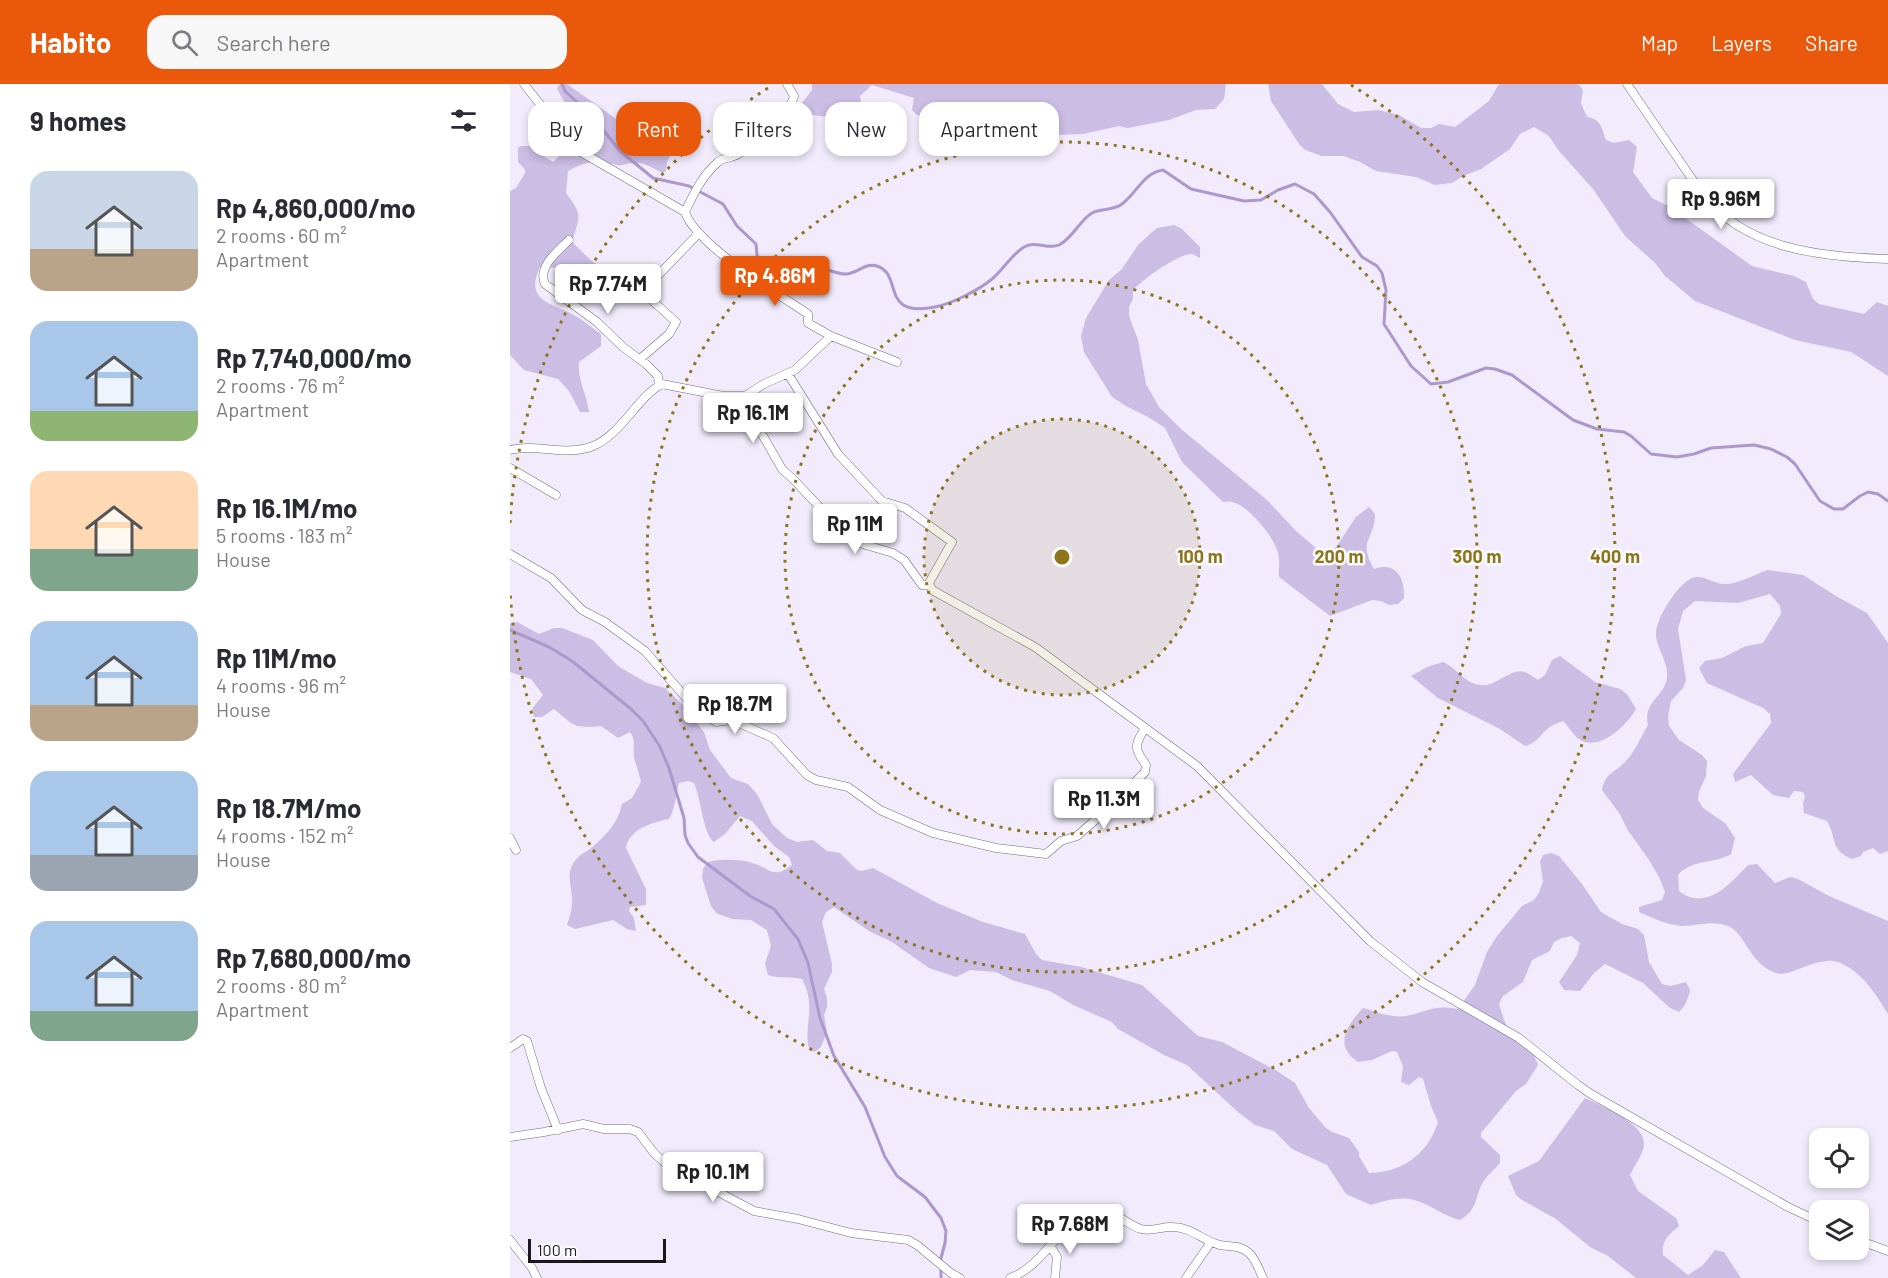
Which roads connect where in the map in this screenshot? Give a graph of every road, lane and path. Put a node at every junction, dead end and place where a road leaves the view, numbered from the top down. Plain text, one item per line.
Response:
1 (524, 84) edge
2 (787, 84) edge
3 (1627, 84) edge
4 (685, 212) junction
5 (699, 233) junction
6 (569, 240) dead end
7 (1888, 259) edge
8 (831, 336) junction
9 (640, 359) junction
10 (897, 362) dead end
11 (788, 374) junction
12 (659, 386) junction
13 (736, 397) junction
14 (510, 450) edge
15 (510, 468) edge
16 (556, 495) dead end
17 (510, 554) edge
18 (929, 585) junction
19 (1145, 728) junction
20 (510, 838) edge
21 (516, 850) dead end
22 (510, 1048) edge
23 (558, 1130) junction
24 (510, 1137) edge
25 (1809, 1217) edge
26 (510, 1240) edge
27 (1211, 1242) junction
28 (1869, 1244) edge
29 (1051, 1246) junction
30 (1888, 1251) edge
31 (537, 1278) edge
32 (960, 1278) edge
33 (1010, 1278) edge
34 (1055, 1278) edge
35 (1186, 1278) edge
36 (1263, 1278) edge

1 - 4 street
2 - 4 street
3 - 7 street
4 - 5 street
5 - 8 street
5 - 9 street
6 - 9 street
8 - 10 street
8 - 11 street
9 - 12 street
11 - 13 street
11 - 18 street
12 - 13 street
12 - 14 street
13 - 18 street
15 - 16 street
17 - 19 street
18 - 19 street
19 - 25 street
20 - 21 street
22 - 23 street
23 - 24 street
23 - 32 street
26 - 31 street
27 - 29 street
27 - 35 street
27 - 36 street
28 - 30 street
29 - 33 street
29 - 34 street

